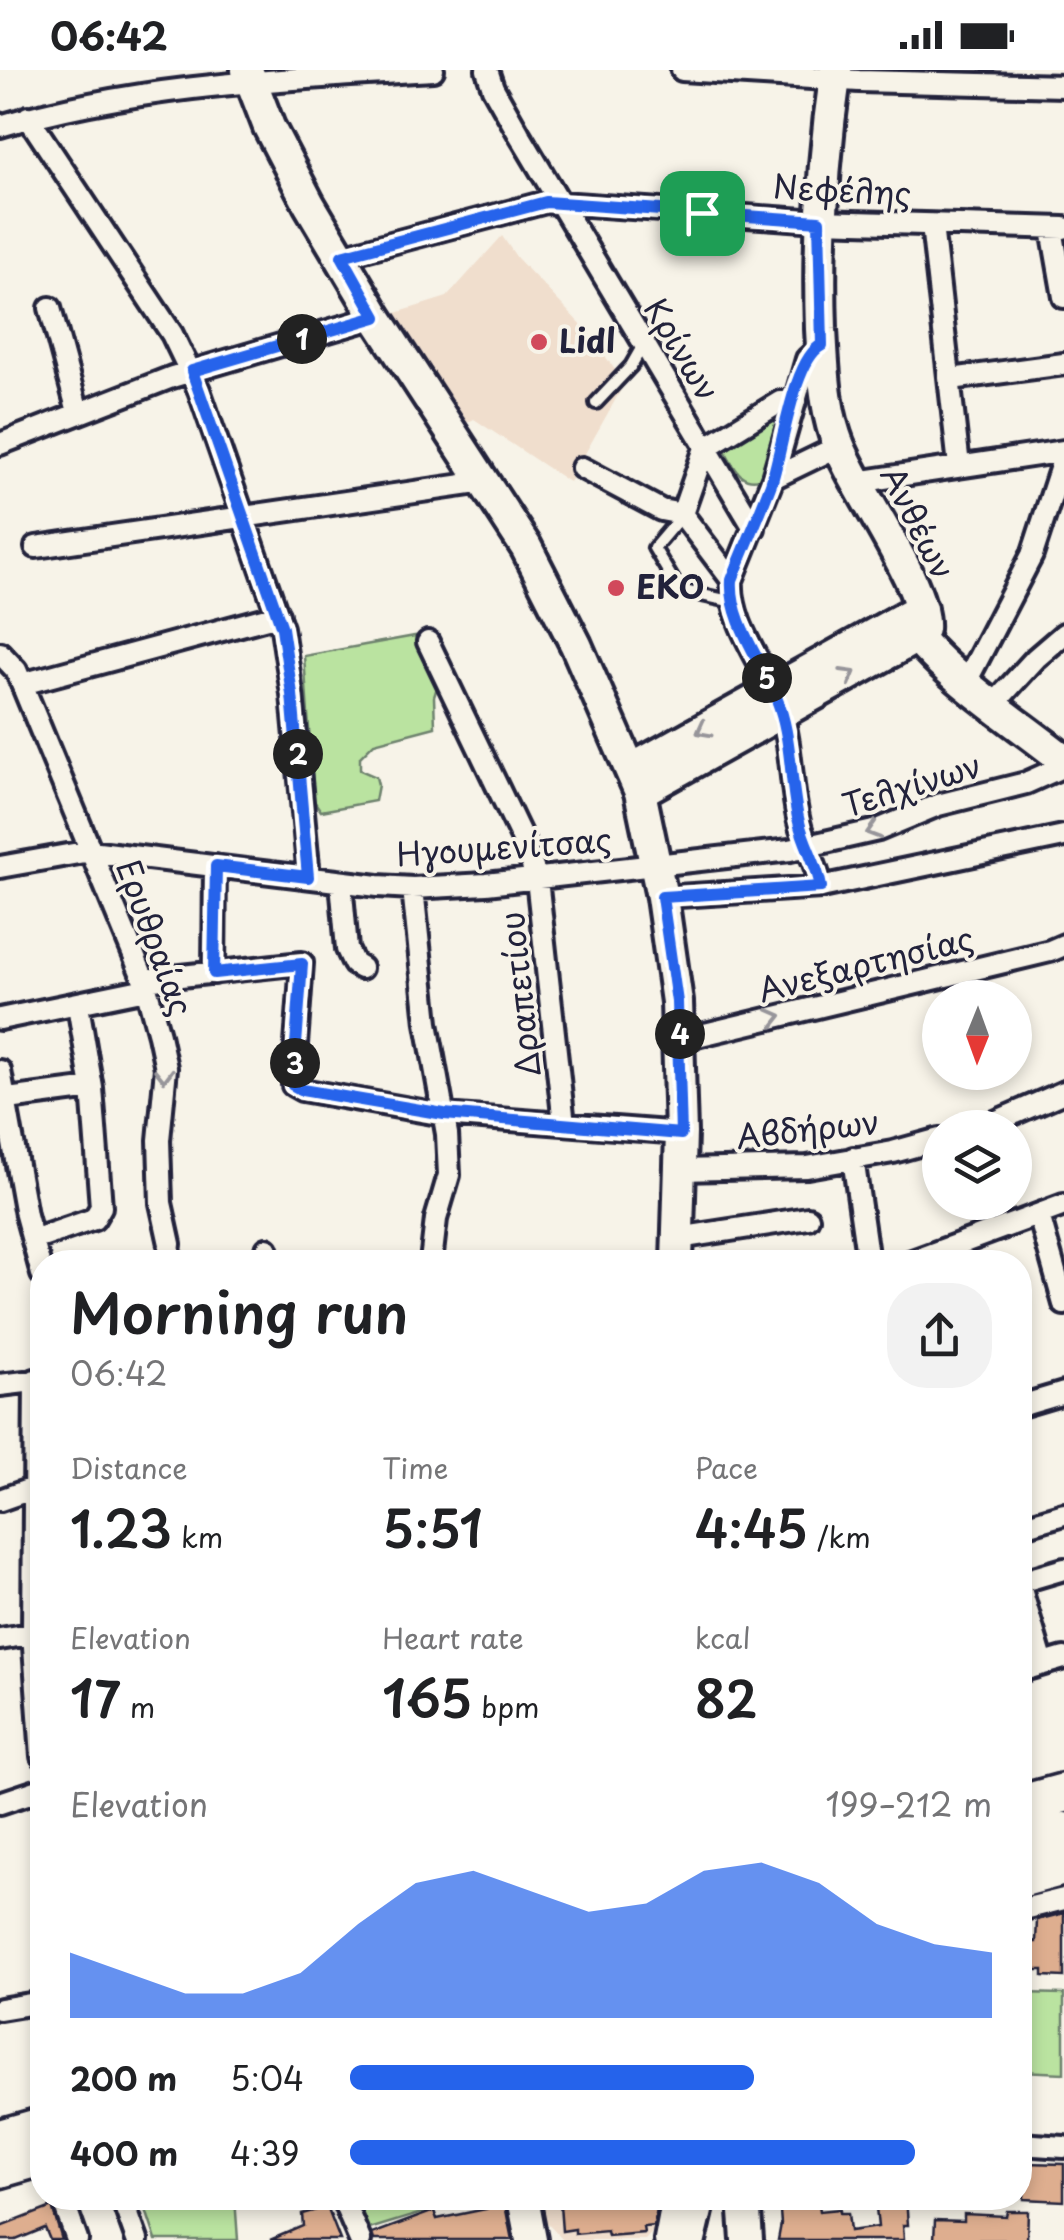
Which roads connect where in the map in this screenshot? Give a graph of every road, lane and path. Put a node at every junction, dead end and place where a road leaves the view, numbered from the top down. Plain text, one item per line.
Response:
1 (432, 70) edge
2 (487, 70) edge
3 (682, 70) edge
4 (836, 75) edge
5 (249, 76) edge
6 (1064, 86) edge
7 (28, 117) junction
8 (0, 126) edge
9 (558, 202) junction
10 (819, 221) junction
11 (932, 225) junction
12 (1058, 228) edge
13 (342, 256) junction
14 (1064, 297) edge
15 (50, 308) dead end
16 (376, 317) junction
17 (643, 344) junction
18 (822, 345) junction
19 (1064, 364) edge
20 (192, 371) junction
21 (951, 379) junction
22 (793, 402) junction
23 (596, 403) dead end
24 (78, 412) junction
25 (0, 444) edge
26 (839, 446) junction
27 (705, 448) junction
28 (1064, 454) edge
29 (959, 466) junction
30 (582, 468) dead end
31 (773, 478) junction
32 (484, 482) junction
33 (857, 482) junction
34 (682, 514) junction
35 (245, 518) junction
36 (754, 528) junction
37 (36, 546) dead end
38 (732, 580) junction
39 (736, 603) junction
40 (278, 615) junction
41 (915, 624) junction
42 (1064, 634) edge
43 (428, 642) dead end
44 (0, 653) edge
45 (966, 682) junction
46 (22, 684) junction
47 (778, 703) junction
48 (994, 704) junction
49 (1064, 763) edge
50 (636, 780) junction
51 (1064, 836) edge
52 (809, 847) junction
53 (90, 851) junction
54 (0, 866) edge
55 (216, 866) junction
56 (656, 866) junction
57 (308, 877) junction
58 (537, 879) junction
59 (341, 882) junction
60 (821, 887) junction
61 (413, 888) junction
62 (662, 897) junction
63 (1064, 945) edge
64 (361, 968) dead end
65 (214, 973) junction
66 (145, 985) junction
67 (78, 1005) junction
68 (0, 1019) edge
69 (680, 1040) junction
70 (0, 1072) edge
71 (92, 1088) junction
72 (1064, 1092) edge
73 (1, 1100) edge
74 (1022, 1110) edge
75 (444, 1114) junction
76 (564, 1124) junction
77 (681, 1134) junction
78 (922, 1143) edge
79 (853, 1158) junction
80 (680, 1170) junction
81 (1064, 1205) edge
82 (1039, 1215) junction
83 (808, 1218) dead end
84 (33, 1240) junction
85 (36, 1250) edge
86 (169, 1250) edge
87 (432, 1250) edge
88 (677, 1250) edge
89 (866, 1250) edge
90 (943, 1250) edge
91 (1064, 1304) edge
92 (30, 1381) edge
93 (0, 1385) edge
94 (1064, 1393) edge
95 (1032, 1402) edge
96 (30, 1489) edge
97 (0, 1500) edge
98 (1064, 1514) edge
99 (1032, 1523) edge
100 (1064, 1569) edge
101 (1032, 1580) edge
102 (1032, 1626) edge
103 (30, 1633) edge
104 (0, 1638) edge
105 (1064, 1658) edge
106 (1043, 1664) junction
107 (1032, 1667) edge
108 (1064, 1778) edge
109 (1032, 1786) edge
110 (30, 1793) edge
111 (1064, 1793) edge
112 (1032, 1801) edge
113 (0, 1802) edge
114 (1064, 1832) edge
115 (1032, 1841) edge
116 (1064, 1866) edge
117 (1032, 1875) edge
118 (1064, 1899) edge
119 (1032, 1907) edge
120 (30, 2004) edge
121 (0, 2009) edge
122 (30, 2130) edge
123 (0, 2139) edge
124 (1032, 2145) edge
125 (1064, 2147) edge
126 (30, 2159) edge
127 (0, 2168) edge
128 (67, 2210) edge
129 (126, 2210) edge
130 (347, 2210) edge
131 (745, 2210) edge
132 (694, 2214) edge
133 (78, 2240) edge
134 (136, 2240) edge
135 (360, 2240) edge
136 (657, 2240) edge
137 (670, 2240) edge
138 (748, 2240) edge

1 - 5 street
2 - 9 street
3 - 4 street
4 - 6 street
4 - 10 main road, Ανθέων
5 - 7 street
5 - 13 main road
7 - 8 street
7 - 20 street
9 - 10 street, Νεφέλης
9 - 13 street, Νεφέλης
9 - 17 street, Κρίνων
10 - 11 street, Νεφέλης
10 - 18 main road, Ανθέων
11 - 12 street, Νεφέλης
11 - 21 street
12 - 14 street
13 - 16 main road
15 - 24 street
16 - 20 street
16 - 32 main road
17 - 23 lane
17 - 27 street, Κρίνων
18 - 22 street
18 - 26 main road, Ανθέων
19 - 21 street
20 - 24 street
20 - 35 street
21 - 29 street
22 - 27 street
22 - 31 street
24 - 25 street
26 - 31 street, Ανθέων
26 - 33 main road, Ανθέων
27 - 34 street
27 - 36 street, Κρίνων
28 - 29 street
28 - 45 street
29 - 33 street
30 - 34 street
31 - 36 street
32 - 35 street
32 - 50 main road
33 - 41 main road, Ανθέων
34 - 38 street
34 - 39 lane
35 - 37 street
35 - 40 street
36 - 38 street
38 - 39 street
39 - 47 street
40 - 46 street
40 - 57 street
41 - 45 main road
41 - 47 main road
42 - 48 street
43 - 58 street, Δραπετίου
44 - 46 street, Ερυθραίας
45 - 48 main road
46 - 53 street, Ερυθραίας
47 - 50 main road
47 - 52 street
48 - 49 main road
49 -> 52 street, Τελχίνων
50 - 56 main road
51 - 60 street
52 - 56 street, Τελχίνων
52 - 60 street
53 - 54 street, Ηγουμενίτσας
53 - 55 street, Ηγουμενίτσας
53 - 66 street, Ερυθραίας
55 - 57 street, Ηγουμενίτσας
55 - 65 street
56 - 58 street, Ηγουμενίτσας
56 - 62 main road
57 - 59 street, Ηγουμενίτσας
58 - 61 street, Ηγουμενίτσας
58 - 76 street, Δραπετίου
59 - 61 street, Ηγουμενίτσας
59 - 64 street
60 - 62 street
61 - 75 street
62 - 69 main road
69 -> 63 street, Ανεξαρτησίας
65 - 66 street
65 - 75 street
66 - 67 street
66 -> 86 street, Ερυθραίας
67 - 68 street
67 - 71 street
69 - 77 main road
70 - 73 street
71 - 73 street
71 - 84 street
72 - 74 street
73 - 84 street
75 - 76 street
75 - 87 street
76 - 77 street
77 - 80 main road
78 - 79 street, Αβδήρων
79 - 80 street, Αβδήρων
79 - 89 street
80 - 88 main road
81 - 82 street
82 - 90 street
82 - 91 street
83 - 88 street
84 - 85 street
92 - 93 street
94 - 95 street
96 - 97 street
98 - 99 street
100 - 101 street
102 - 106 street
103 - 104 street
105 - 106 street
106 - 107 street
108 - 109 street
110 - 113 street
111 - 112 highway
114 - 115 highway
116 - 117 highway
118 - 119 street
120 - 121 street
122 - 123 highway
124 - 125 street
126 - 127 highway
128 - 133 street
129 - 134 street
130 - 135 street
131 - 138 main road
132 - 136 main road
132 - 137 main road

